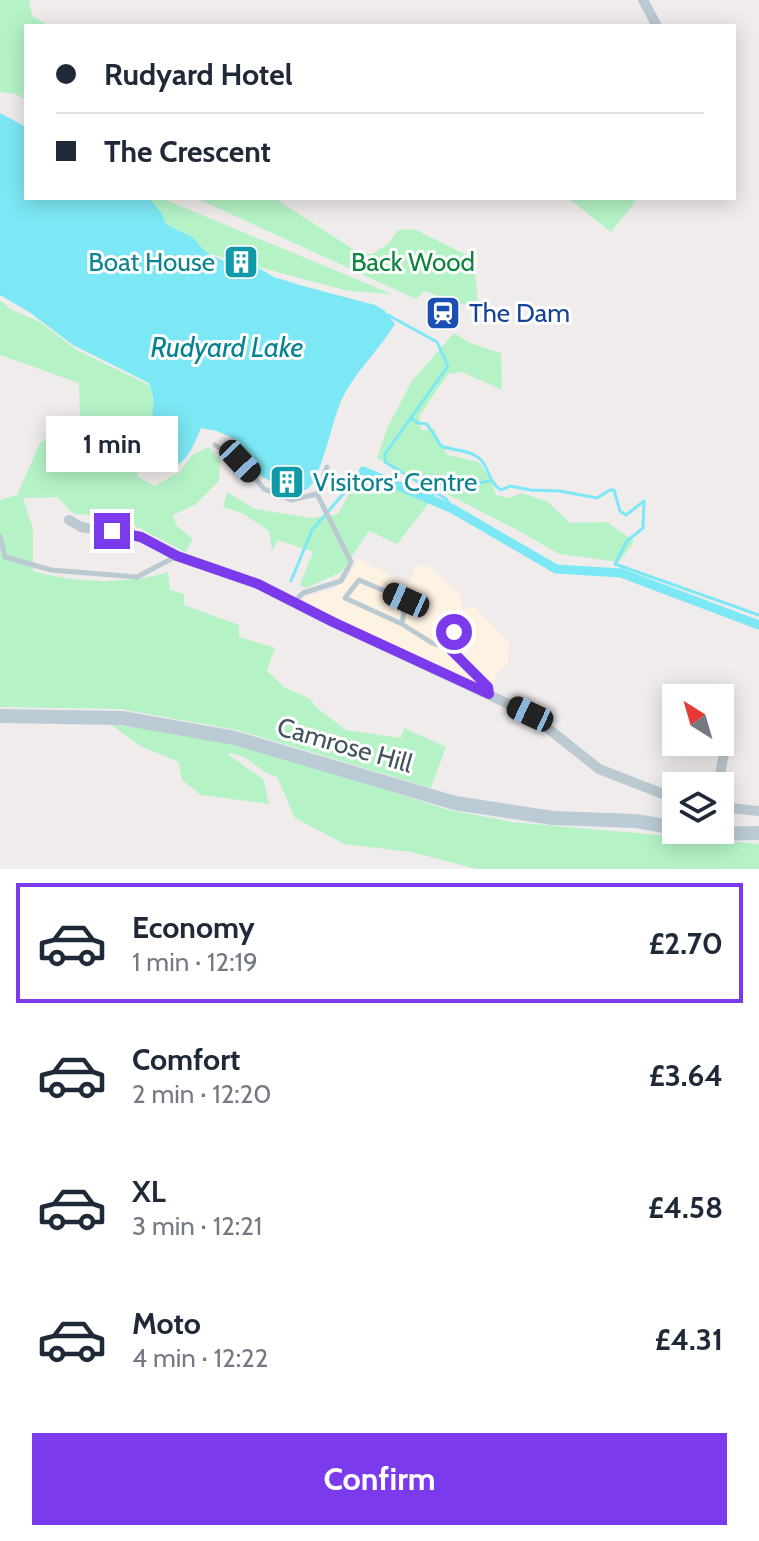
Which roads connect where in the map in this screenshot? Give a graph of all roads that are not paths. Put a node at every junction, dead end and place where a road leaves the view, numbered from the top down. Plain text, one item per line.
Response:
1 (643, 0) edge
2 (656, 24) edge
3 (215, 445) dead end
4 (327, 467) dead end
5 (317, 494) junction
6 (69, 520) dead end
7 (0, 536) edge
8 (177, 556) junction
9 (294, 602) junction
10 (402, 624) junction
11 (454, 632) dead end
12 (450, 649) junction
13 (489, 694) junction
14 (0, 716) edge
15 (662, 794) edge
16 (734, 807) edge
17 (757, 808) edge
18 (662, 826) edge
19 (734, 833) edge
20 (759, 833) edge

1 - 2 street
3 - 5 lane
4 - 5 lane
5 - 9 lane
6 - 8 street
7 - 8 lane
8 - 9 street
9 - 13 street
10 - 10 lane
10 - 12 lane
11 - 12 lane
12 - 13 lane
13 - 15 street
14 - 18 street, Camrose Hill
16 - 17 street
19 - 20 street

